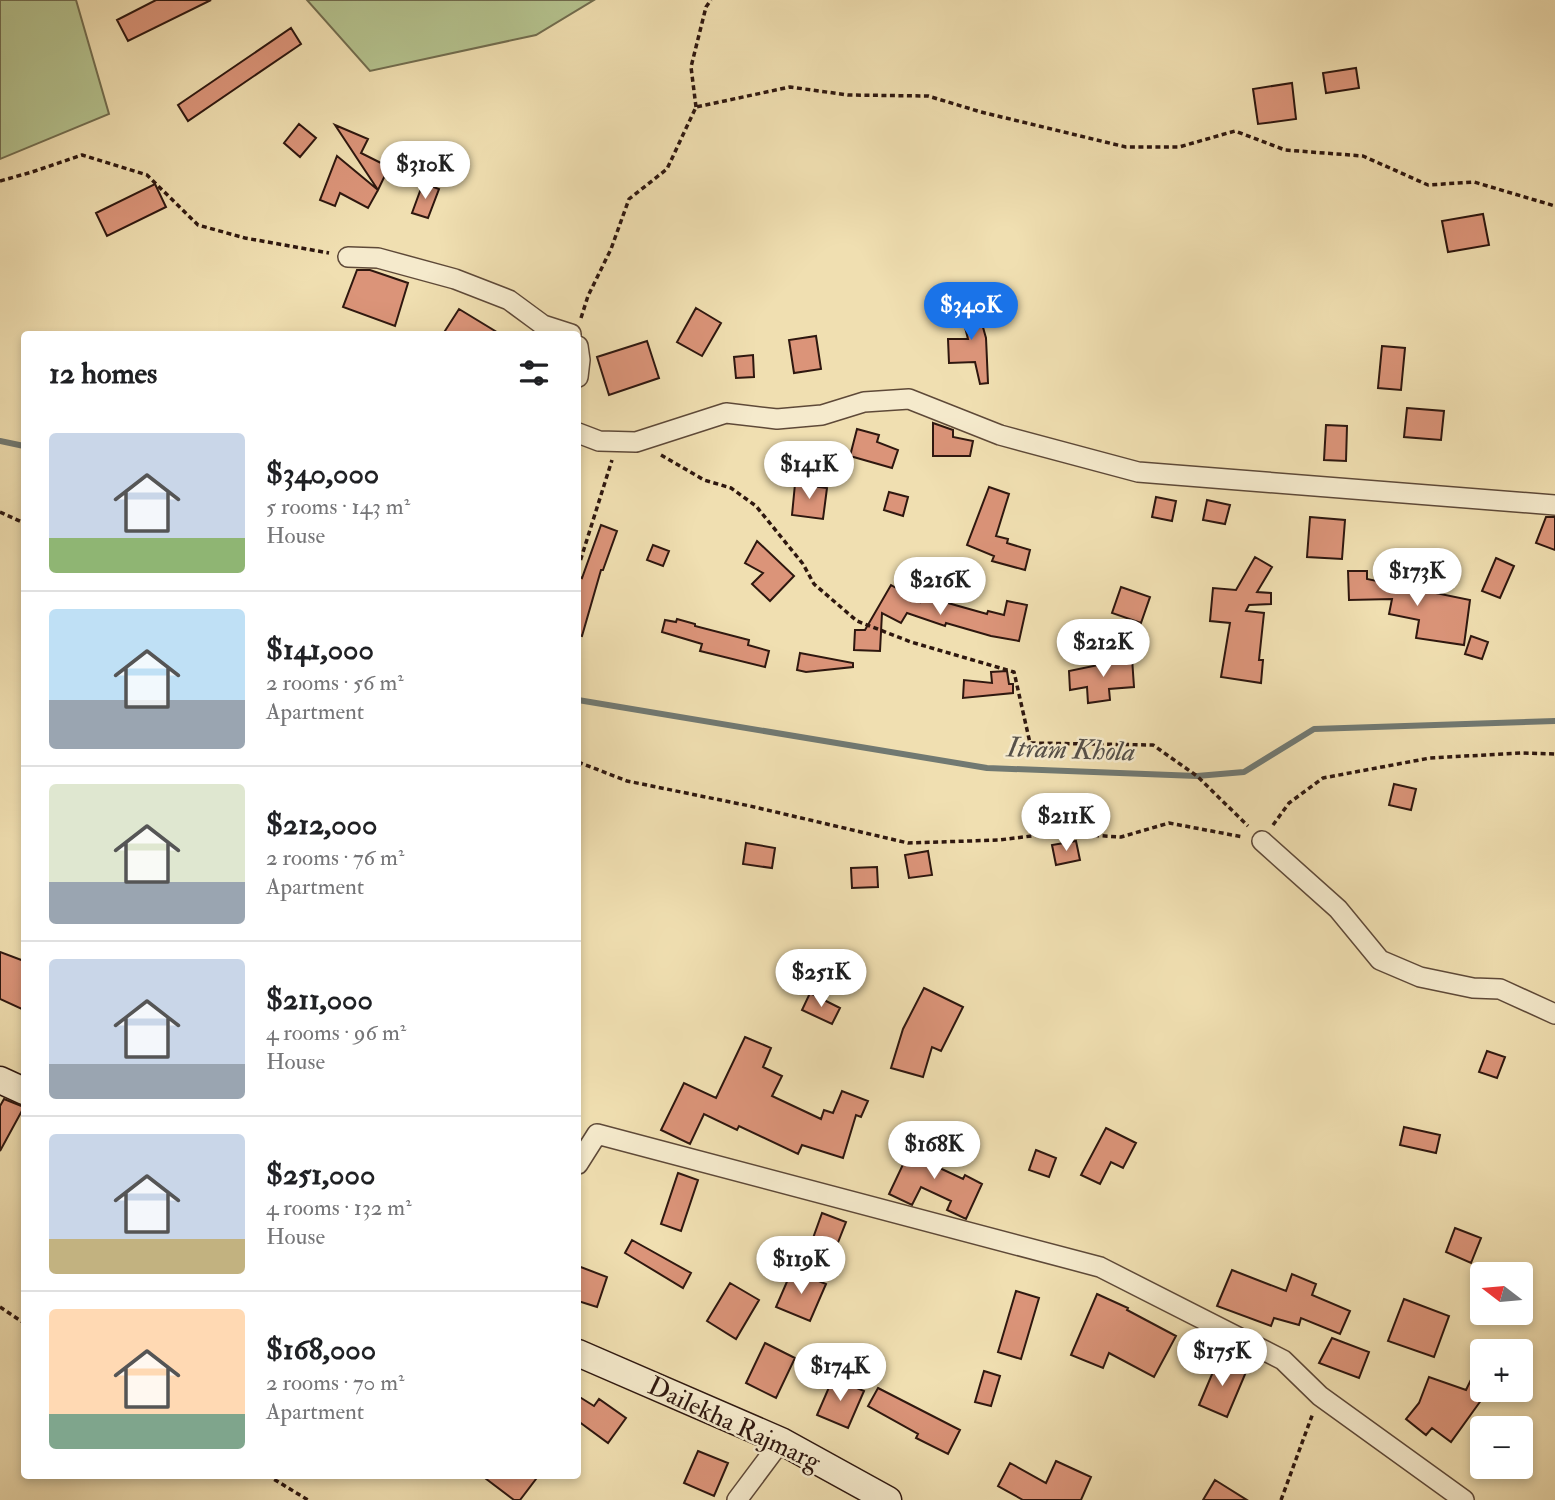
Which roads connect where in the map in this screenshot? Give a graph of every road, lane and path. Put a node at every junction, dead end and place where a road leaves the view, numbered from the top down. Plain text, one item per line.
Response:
1 (711, 0) edge
2 (696, 107) junction
3 (0, 181) edge
4 (1555, 206) edge
5 (348, 257) joint
6 (575, 328) edge
7 (581, 434) edge
8 (636, 442) junction
9 (1555, 505) edge
10 (0, 512) edge
11 (21, 522) edge
12 (581, 559) edge
13 (1555, 754) edge
14 (581, 763) edge
15 (1262, 841) junction
16 (1555, 1014) edge
17 (0, 1080) edge
18 (21, 1090) edge
19 (581, 1159) edge
20 (0, 1307) edge
21 (21, 1321) edge
22 (581, 1354) edge
23 (1320, 1396) junction
24 (781, 1441) junction
25 (273, 1479) edge
26 (307, 1500) edge
27 (737, 1500) edge
28 (888, 1500) edge
29 (1282, 1500) edge
30 (1464, 1500) edge

1 - 2 path
2 - 4 path
2 - 6 path
3 - 5 path
5 - 6 street
7 - 8 street
8 - 9 street
8 - 12 path
8 - 15 path
10 - 11 path
13 - 15 path
14 - 15 path
15 - 16 street
17 - 18 main road
19 - 23 street
20 - 21 path
22 - 24 main road, Dailekha Rajmarg
23 - 29 path
23 - 30 street
24 - 27 street
24 - 28 main road, Dailekha Rajmarg
25 - 26 path

